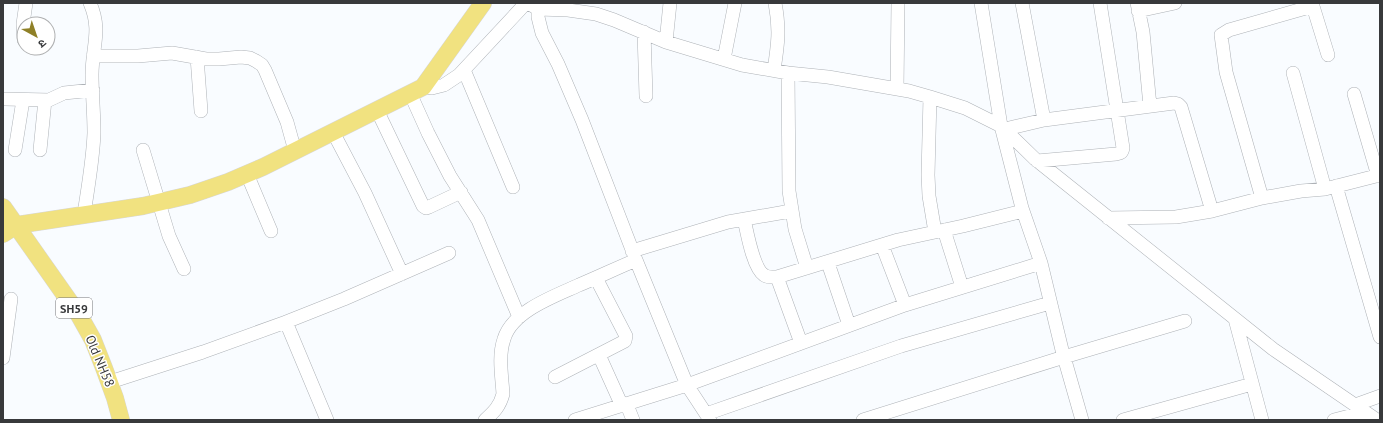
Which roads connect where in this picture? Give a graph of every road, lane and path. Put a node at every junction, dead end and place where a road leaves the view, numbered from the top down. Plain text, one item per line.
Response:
1 (26, 3) edge
2 (90, 3) edge
3 (483, 3) edge
4 (670, 3) edge
5 (735, 3) edge
6 (774, 3) edge
7 (898, 3) edge
8 (981, 3) edge
9 (1022, 3) edge
10 (1100, 3) edge
11 (1175, 3) edge
12 (531, 5) edge
13 (1313, 5) edge
14 (1138, 7) edge
15 (24, 16) edge
16 (644, 32) junction
17 (666, 42) junction
18 (1328, 55) dead end
19 (93, 56) junction
20 (197, 57) junction
21 (724, 59) junction
22 (464, 70) junction
23 (774, 70) junction
24 (788, 73) junction
25 (1293, 73) dead end
26 (896, 89) junction
27 (93, 90) junction
28 (417, 90) junction
29 (1354, 94) dead end
30 (646, 96) dead end
31 (930, 97) junction
32 (5, 99) dead end
33 (23, 100) junction
34 (45, 100) junction
35 (1150, 106) junction
36 (200, 110) dead end
37 (377, 110) junction
38 (1118, 110) junction
39 (1044, 120) junction
40 (1003, 128) junction
41 (333, 132) junction
42 (15, 150) dead end
43 (40, 150) dead end
44 (143, 150) dead end
45 (295, 152) junction
46 (1036, 161) junction
47 (247, 174) junction
48 (1379, 175) edge
49 (513, 187) dead end
50 (1330, 188) junction
51 (461, 192) junction
52 (1262, 198) junction
53 (160, 202) junction
54 (3, 207) edge
55 (792, 211) junction
56 (1022, 211) junction
57 (1212, 211) junction
58 (84, 214) junction
59 (1108, 218) junction
60 (744, 219) junction
61 (8, 229) edge
62 (271, 231) dead end
63 (939, 231) junction
64 (882, 245) junction
65 (448, 254) dead end
66 (634, 255) junction
67 (828, 263) junction
68 (1040, 263) junction
69 (807, 268) junction
70 (184, 269) dead end
71 (402, 274) junction
72 (776, 277) junction
73 (596, 278) junction
74 (962, 287) junction
75 (11, 299) dead end
76 (1050, 303) junction
77 (905, 305) junction
78 (1376, 305) edge
79 (520, 317) junction
80 (1235, 319) junction
81 (1185, 321) dead end
82 (286, 322) junction
83 (849, 325) junction
84 (1380, 337) edge
85 (801, 343) junction
86 (598, 356) junction
87 (1064, 357) junction
88 (3, 358) edge
89 (555, 377) dead end
90 (110, 382) junction
91 (688, 384) junction
92 (1252, 384) junction
93 (1380, 396) edge
94 (624, 405) junction
95 (1360, 409) junction
96 (708, 417) edge
97 (110, 420) edge
98 (121, 420) edge
99 (327, 420) edge
100 (485, 420) edge
101 (575, 420) edge
102 (633, 420) edge
103 (863, 420) edge
104 (1082, 420) edge
105 (1123, 420) edge
106 (1262, 420) edge
107 (1334, 420) edge
108 (1377, 420) edge

1 - 15 street
2 - 19 street
3 - 28 main road
4 - 17 street
5 - 21 street
6 - 23 street
7 - 26 street
8 - 40 street
9 - 39 street
10 - 38 street
11 - 14 street
12 - 16 street
12 - 22 street
12 - 66 street
13 - 18 street
13 - 52 street
14 - 35 street
16 - 17 street
16 - 30 street
17 - 21 street
19 - 20 street
19 - 27 street
20 - 36 street
20 - 45 street
21 - 23 street
22 - 28 street
22 - 49 street
23 - 24 street
24 - 26 street
24 - 55 street
25 - 50 street
26 - 31 street
27 - 34 street
27 - 58 street
28 - 37 main road
28 - 51 street
29 - 48 street
31 - 40 street
31 - 63 street
32 - 33 street
33 - 34 street
33 - 42 street
34 - 43 street
35 - 38 street
35 - 57 street
37 - 41 main road
37 - 51 street
38 - 39 street
38 - 46 street
39 - 40 street
40 - 46 street
40 - 56 street
41 - 45 main road
41 - 71 street
44 - 53 street
45 - 47 main road
46 - 59 street
47 - 53 main road
47 - 62 street
48 - 50 street
50 - 52 street
50 - 78 street
51 - 79 street
52 - 57 street
53 - 58 main road
53 - 70 street
54 - 61 main road, Old NH58 / SH59
55 - 60 street
55 - 69 street
56 - 63 street
56 - 68 street
57 - 59 street
58 - 61 main road
59 - 80 street
60 - 66 street
60 - 72 street
61 - 90 main road, Old NH58 / SH59
61 - 97 main road, Old NH58 / SH59
63 - 64 street
63 - 74 street
64 - 67 street
64 - 77 street
65 - 71 street
66 - 73 street
66 - 91 street
67 - 69 street
67 - 83 street
68 - 74 street
68 - 76 street
69 - 72 street
71 - 82 street
72 - 85 street
73 - 79 street
73 - 86 street
74 - 77 street
75 - 88 street
76 - 87 street
76 - 96 street
77 - 83 street
78 - 84 street
79 - 100 street
80 - 92 street
80 - 95 street
81 - 87 street
82 - 90 street
82 - 99 street
83 - 85 street
85 - 91 street
86 - 89 street
86 - 94 street
87 - 103 street
87 - 104 street
90 - 98 main road, Old NH58 / SH59
91 - 94 street
91 - 96 street
92 - 105 street
92 - 106 street
93 - 95 street
94 - 101 street
94 - 102 street
95 - 107 street
95 - 108 street

